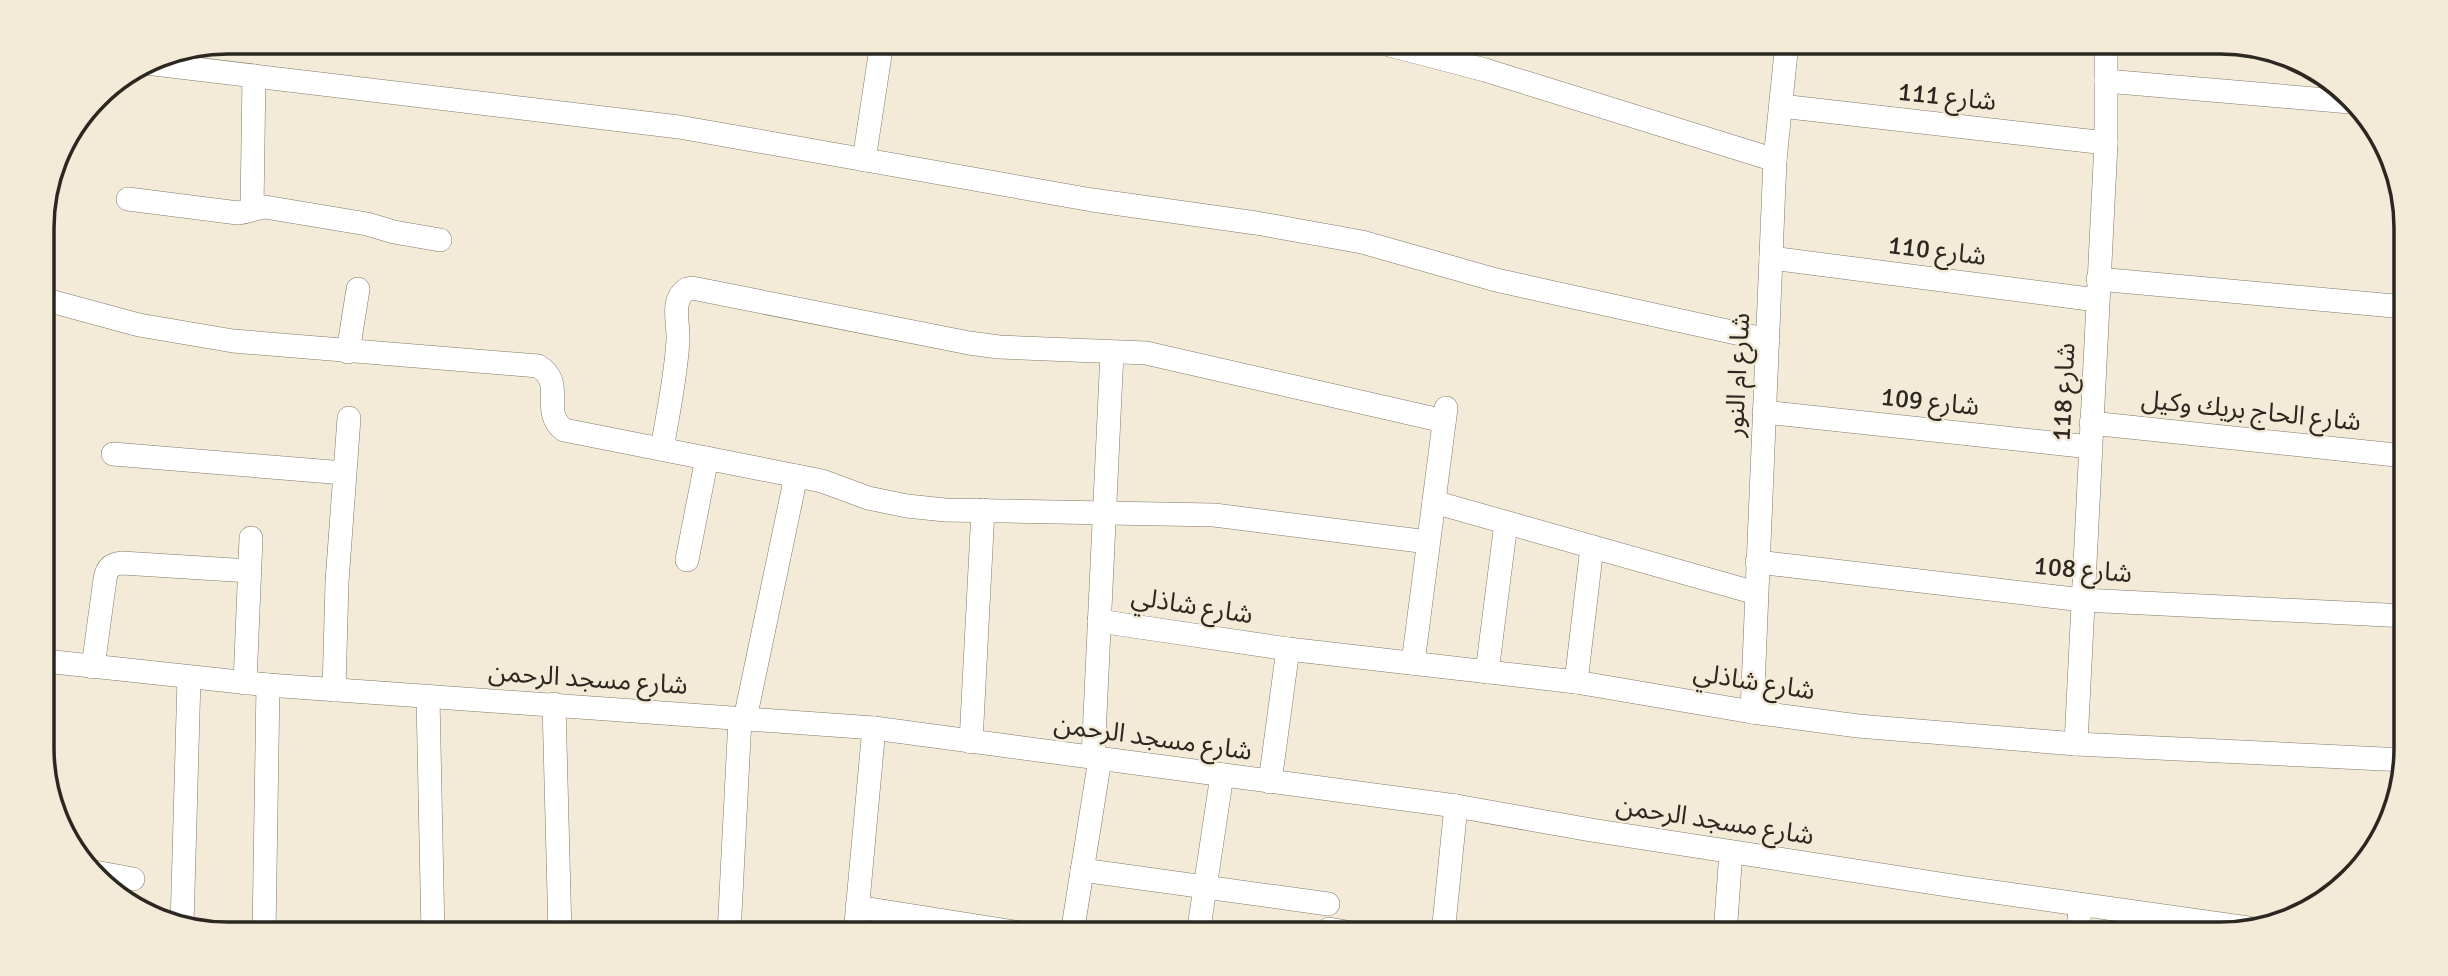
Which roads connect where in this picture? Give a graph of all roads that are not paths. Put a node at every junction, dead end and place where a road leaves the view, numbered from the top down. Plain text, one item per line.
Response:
1 (880, 54) edge
2 (1424, 54) edge
3 (1786, 54) edge
4 (2106, 54) edge
5 (166, 65) edge
6 (254, 76) junction
7 (2106, 81) junction
8 (2338, 101) edge
9 (1781, 106) junction
10 (2106, 143) junction
11 (864, 160) junction
12 (1775, 160) junction
13 (128, 199) dead end
14 (252, 208) junction
15 (440, 240) dead end
16 (1771, 258) junction
17 (358, 289) dead end
18 (2097, 290) junction
19 (55, 302) edge
20 (2394, 306) edge
21 (1768, 340) junction
22 (348, 352) junction
23 (1112, 352) junction
24 (1764, 412) junction
25 (349, 418) dead end
26 (2091, 423) junction
27 (2090, 447) junction
28 (662, 449) junction
29 (113, 454) dead end
30 (2394, 455) edge
31 (707, 458) junction
32 (344, 473) junction
33 (796, 476) junction
34 (1434, 502) junction
35 (983, 510) junction
36 (1104, 511) junction
37 (1506, 523) junction
38 (251, 538) dead end
39 (1428, 542) junction
40 (1592, 547) junction
41 (687, 559) dead end
42 (1757, 562) junction
43 (250, 572) junction
44 (1756, 593) junction
45 (2083, 600) junction
46 (2394, 615) edge
47 (1099, 621) junction
48 (1288, 649) junction
49 (54, 662) edge
50 (1413, 663) junction
51 (93, 667) junction
52 (1487, 672) junction
53 (189, 678) junction
54 (1576, 682) junction
55 (245, 683) junction
56 (268, 685) junction
57 (334, 690) junction
58 (428, 697) junction
59 (554, 705) junction
60 (1752, 712) junction
61 (742, 718) junction
62 (874, 728) junction
63 (971, 742) junction
64 (2076, 744) junction
65 (1096, 759) junction
66 (2393, 759) edge
67 (1222, 775) junction
68 (1270, 782) junction
69 (1456, 806) junction
70 (1731, 852) junction
71 (1082, 870) junction
72 (109, 875) edge
73 (133, 879) dead end
74 (1205, 887) junction
75 (1328, 904) dead end
76 (2081, 905) junction
77 (857, 907) junction
78 (182, 915) edge
79 (1444, 921) edge
80 (1726, 921) edge
81 (2079, 921) edge
82 (2197, 921) edge
83 (264, 922) edge
84 (433, 922) edge
85 (560, 922) edge
86 (730, 922) edge
87 (856, 922) edge
88 (949, 922) edge
89 (1074, 922) edge
90 (1200, 922) edge

1 - 11 street
2 - 12 street
3 - 9 street, شارع ام النور
4 - 7 street, شارع 118
5 - 6 street
6 - 11 street
6 - 14 street
7 - 8 street
7 - 10 street, شارع 118
9 - 10 street, شارع 111
9 - 12 street, شارع ام النور
10 - 18 street, شارع 118
11 - 21 street
12 - 16 street, شارع ام النور
13 - 14 street
14 - 15 street
16 - 18 street, شارع 110
16 - 21 street, شارع ام النور
17 - 22 street
18 - 20 street, شارع 110
18 - 26 street, شارع 118
19 - 22 street
21 - 24 street, شارع ام النور
22 - 28 street
23 - 28 street
23 - 34 street
23 - 36 street
24 - 27 street, شارع 109
24 - 42 street, شارع ام النور
25 - 32 street
26 - 27 street, شارع 118
26 - 30 street, شارع الحاج بريك وكيل
27 - 45 street, شارع 118
28 - 31 street
29 - 32 street
31 - 33 street
31 - 41 street
32 - 57 street
33 - 35 street
33 - 61 street
34 - 37 street
34 - 39 street
35 - 36 street
35 - 63 street
36 - 39 street
36 - 47 street
37 - 40 street
37 - 52 street
38 - 43 street
39 - 50 street
40 - 44 street
40 - 54 street
42 - 44 street, شارع ام النور
42 - 45 street, شارع 108
43 - 51 street
43 - 55 street
44 - 60 street, شارع ام النور
45 - 46 street, شارع 108
45 - 64 street, شارع 118
47 - 48 street, شارع شاذلي
47 - 65 street
48 - 50 street, شارع شاذلي
48 - 68 street
49 - 51 street, شارع مسجد الرحمن
50 - 52 street, شارع شاذلي
51 - 53 street, شارع مسجد الرحمن
52 - 54 street, شارع شاذلي
53 - 55 street, شارع مسجد الرحمن
53 - 78 street
54 - 60 street, شارع شاذلي
55 - 56 street, شارع مسجد الرحمن
56 - 57 street, شارع مسجد الرحمن
56 - 83 street
57 - 58 street, شارع مسجد الرحمن
58 - 59 street, شارع مسجد الرحمن
58 - 84 street
59 - 61 street, شارع مسجد الرحمن
59 - 85 street
60 - 64 street, شارع شاذلي
61 - 62 street, شارع مسجد الرحمن
61 - 86 street
62 - 63 street, شارع مسجد الرحمن
62 - 77 street
63 - 65 street, شارع مسجد الرحمن
64 - 66 street, شارع شاذلي
65 - 67 street, شارع مسجد الرحمن
65 - 71 street
67 - 68 street, شارع مسجد الرحمن
67 - 74 street
68 - 69 street, شارع مسجد الرحمن
69 - 70 street, شارع مسجد الرحمن
69 - 79 street
70 - 76 street, شارع مسجد الرحمن
70 - 80 street
71 - 74 street
71 - 89 street
72 - 73 street
74 - 75 street
74 - 90 street
76 - 81 street
76 - 82 street, شارع مسجد الرحمن
77 - 87 street
77 - 88 street

